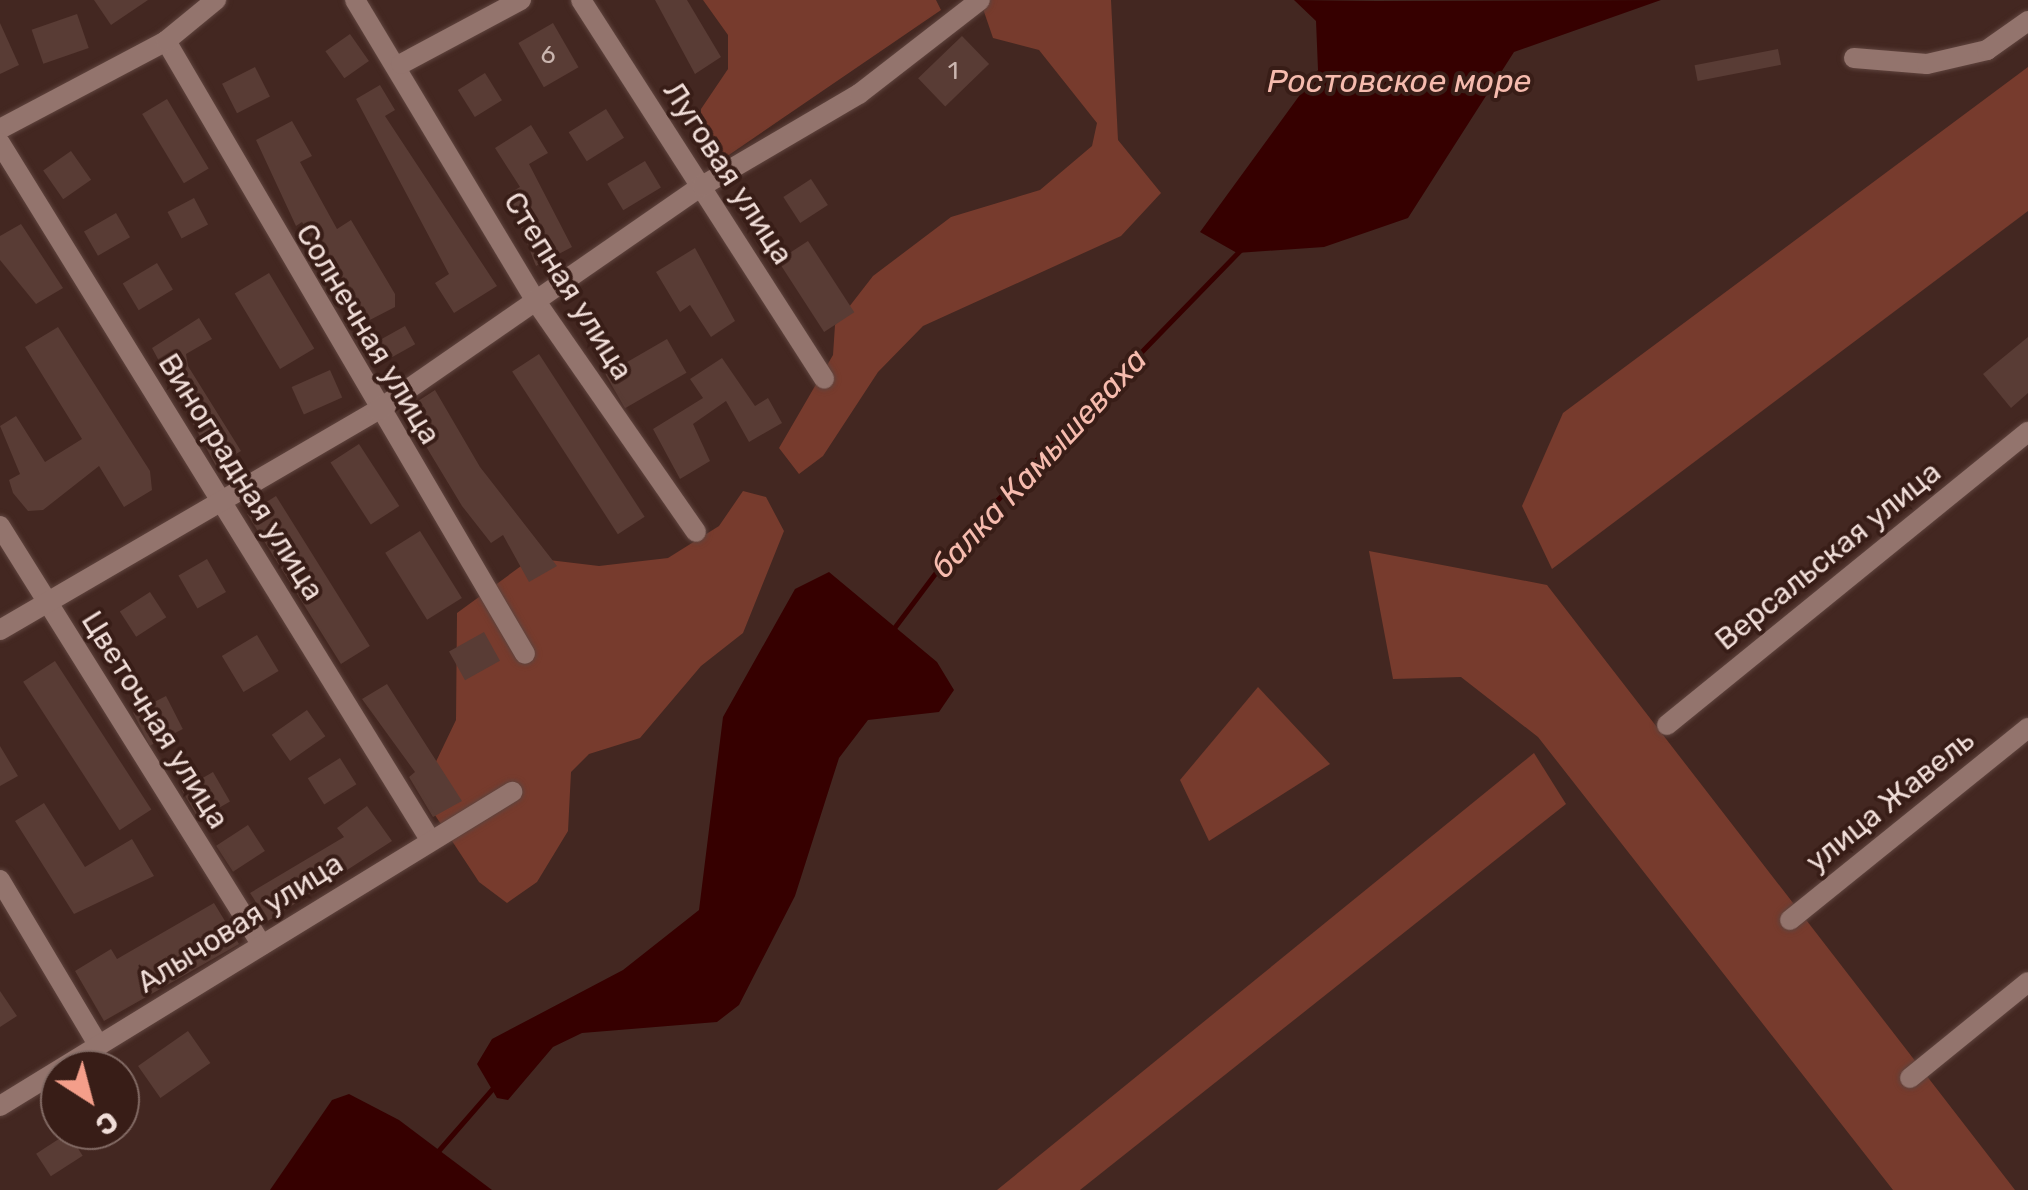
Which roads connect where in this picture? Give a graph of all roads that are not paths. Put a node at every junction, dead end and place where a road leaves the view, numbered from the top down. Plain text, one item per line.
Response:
1 (216, 0) edge
2 (355, 0) edge
3 (522, 0) edge
4 (581, 0) edge
5 (980, 0) edge
6 (2028, 21) edge
7 (166, 41) junction
8 (1854, 58) dead end
9 (400, 64) junction
10 (0, 129) edge
11 (0, 144) edge
12 (702, 186) junction
13 (539, 306) junction
14 (824, 379) dead end
15 (378, 410) junction
16 (2028, 432) edge
17 (218, 498) junction
18 (0, 526) edge
19 (696, 532) dead end
20 (46, 603) junction
21 (0, 630) edge
22 (525, 654) dead end
23 (1667, 725) dead end
24 (2028, 728) edge
25 (512, 792) dead end
26 (431, 842) junction
27 (0, 880) edge
28 (1790, 920) dead end
29 (262, 945) junction
30 (2028, 982) edge
31 (99, 1046) junction
32 (1910, 1078) dead end
33 (0, 1106) edge

1 - 7 street
2 - 9 street, Степная улица
3 - 9 street
4 - 12 street, Луговая улица
5 - 12 street
6 - 8 street
7 - 10 street
7 - 15 street, Солнечная улица
9 - 13 street, Степная улица
11 - 17 street, Виноградная улица
12 - 13 street
12 - 14 street, Луговая улица
13 - 15 street
13 - 19 street, Степная улица
15 - 17 street
15 - 22 street, Солнечная улица
16 - 23 street, Версальская улица
17 - 20 street
17 - 26 street, Виноградная улица
18 - 20 street, Цветочная улица
20 - 21 street
20 - 29 street, Цветочная улица
24 - 28 street, улица Жавель
25 - 26 street, Алычовая улица
26 - 29 street, Алычовая улица
27 - 31 street
29 - 31 street, Алычовая улица
30 - 32 street
31 - 33 street, Алычовая улица

